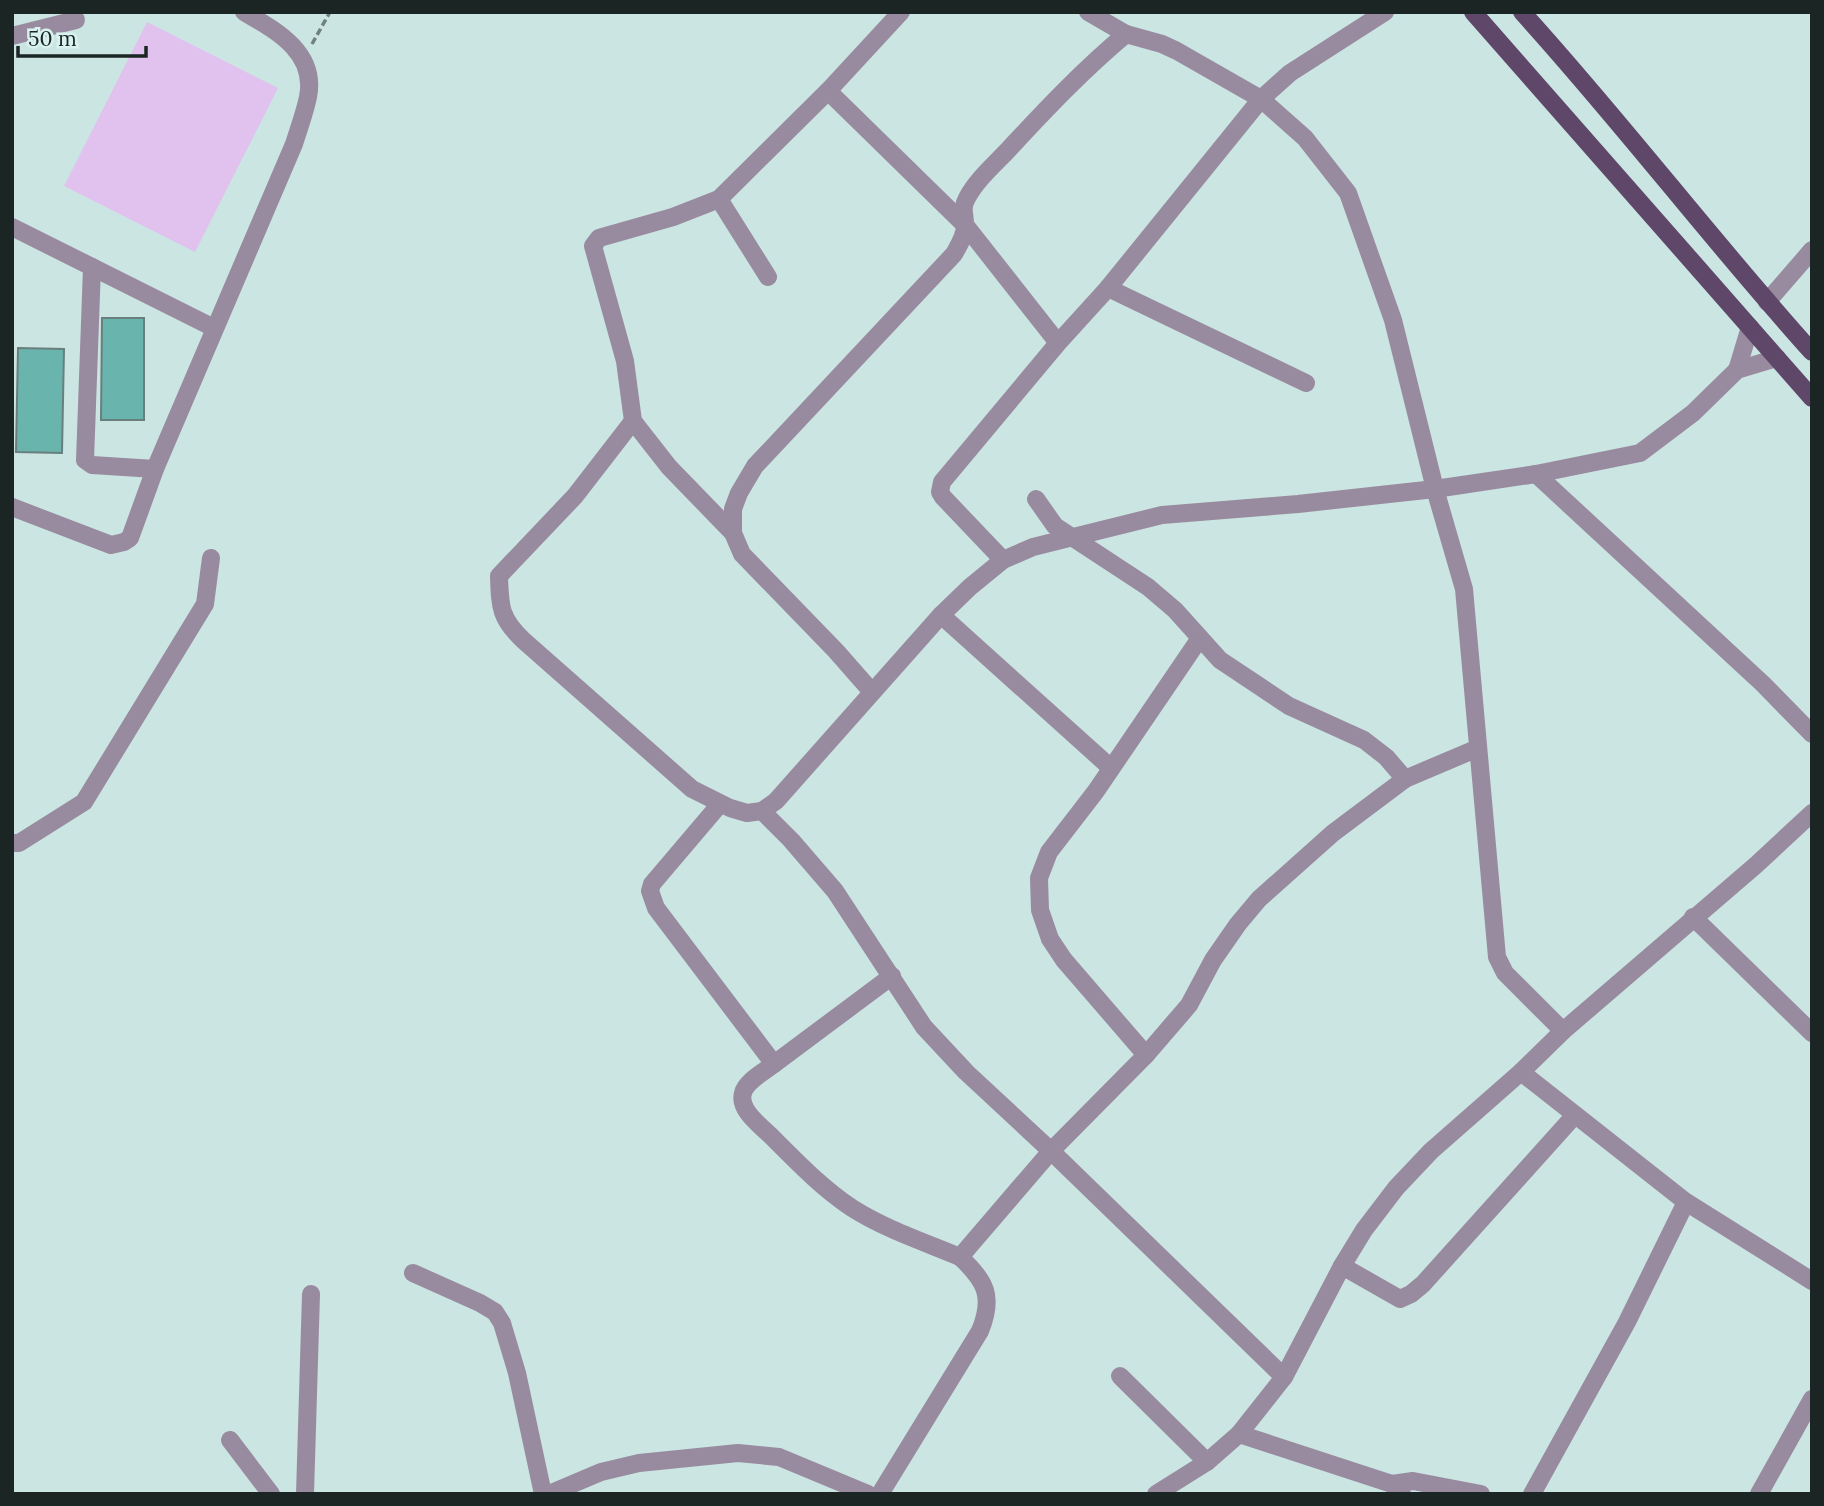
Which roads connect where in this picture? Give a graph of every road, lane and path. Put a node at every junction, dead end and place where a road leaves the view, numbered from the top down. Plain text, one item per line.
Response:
1 (244, 12) edge
2 (330, 12) edge
3 (901, 12) edge
4 (1088, 12) edge
5 (1385, 12) edge
6 (1473, 12) edge
7 (1521, 12) edge
8 (76, 20) dead end
9 (1126, 34) junction
10 (12, 36) edge
11 (302, 61) junction
12 (828, 91) junction
13 (1261, 99) junction
14 (719, 199) junction
15 (966, 226) junction
16 (12, 227) edge
17 (1812, 250) edge
18 (1731, 258) junction
19 (92, 267) junction
20 (768, 277) dead end
21 (1709, 278) junction
22 (1108, 288) junction
23 (1767, 302) junction
24 (1750, 327) junction
25 (214, 328) junction
26 (1058, 343) junction
27 (1812, 352) edge
28 (1777, 358) junction
29 (1737, 370) junction
30 (1306, 383) dead end
31 (1812, 398) edge
32 (633, 421) junction
33 (155, 469) junction
34 (1536, 474) junction
35 (1435, 489) junction
36 (1036, 499) dead end
37 (12, 507) edge
38 (733, 533) junction
39 (1072, 537) junction
40 (211, 558) dead end
41 (1003, 559) junction
42 (941, 615) junction
43 (1200, 638) junction
44 (872, 692) junction
45 (1812, 733) edge
46 (1478, 748) junction
47 (1111, 768) junction
48 (1405, 779) junction
49 (720, 804) junction
50 (762, 811) junction
51 (1812, 813) edge
52 (12, 843) edge
53 (1693, 917) junction
54 (892, 976) junction
55 (1563, 1031) junction
56 (1812, 1033) edge
57 (1146, 1055) junction
58 (774, 1064) junction
59 (1521, 1072) junction
60 (1575, 1115) junction
61 (1051, 1151) junction
62 (1686, 1202) junction
63 (960, 1257) junction
64 (1342, 1266) junction
65 (413, 1273) dead end
66 (1812, 1281) edge
67 (311, 1294) dead end
68 (1120, 1376) dead end
69 (1284, 1377) junction
70 (1812, 1399) edge
71 (1239, 1434) junction
72 (230, 1440) dead end
73 (1208, 1462) junction
74 (1397, 1489) edge
75 (271, 1494) edge
76 (305, 1494) edge
77 (542, 1494) edge
78 (549, 1494) edge
79 (869, 1494) edge
80 (880, 1494) edge
81 (1157, 1494) edge
82 (1481, 1494) edge
83 (1532, 1494) edge
84 (1759, 1494) edge

1 - 11 street
2 - 11 path
3 - 12 street
4 - 9 street
5 - 13 street
6 - 21 main road
7 - 18 main road
8 - 10 street
9 - 13 street
9 - 15 street
11 - 25 street
12 - 14 street
12 - 15 street
13 - 22 street
13 - 35 street
14 - 20 street
14 - 32 street
15 - 26 street
15 - 38 street
16 - 19 street
17 - 23 street
18 - 21 main road
18 - 23 main road
19 - 25 street
19 - 33 street
21 - 24 main road
22 - 26 street
22 - 30 street
23 - 27 main road
24 - 28 main road
24 - 29 street
25 - 33 street
26 - 41 street
28 - 29 street
28 - 31 main road
29 - 34 street
32 - 38 street
32 - 49 street
33 - 37 street
34 - 35 street
34 - 45 street
35 - 39 street
35 - 46 street
36 - 39 street
38 - 44 street
39 - 41 street
39 - 43 street
40 - 52 street
41 - 42 street
42 - 44 street
42 - 47 street
43 - 47 street
43 - 48 street
44 - 50 street
46 - 48 street
46 - 55 street
47 - 57 street
48 - 57 street
49 - 50 street
49 - 58 street
50 - 54 street
51 - 53 street
53 - 55 street
53 - 56 street
54 - 58 street
54 - 61 street
55 - 59 street
57 - 61 street
58 - 63 street
59 - 60 street
59 - 64 street
60 - 62 street
60 - 64 street
61 - 63 street
61 - 69 street
62 - 66 street
62 - 83 street
63 - 80 street
64 - 69 street
65 - 77 street
67 - 76 street
68 - 73 street
69 - 71 street
70 - 84 street
71 - 73 street
71 - 74 street
72 - 75 street
73 - 81 street
74 - 82 street
78 - 79 street

